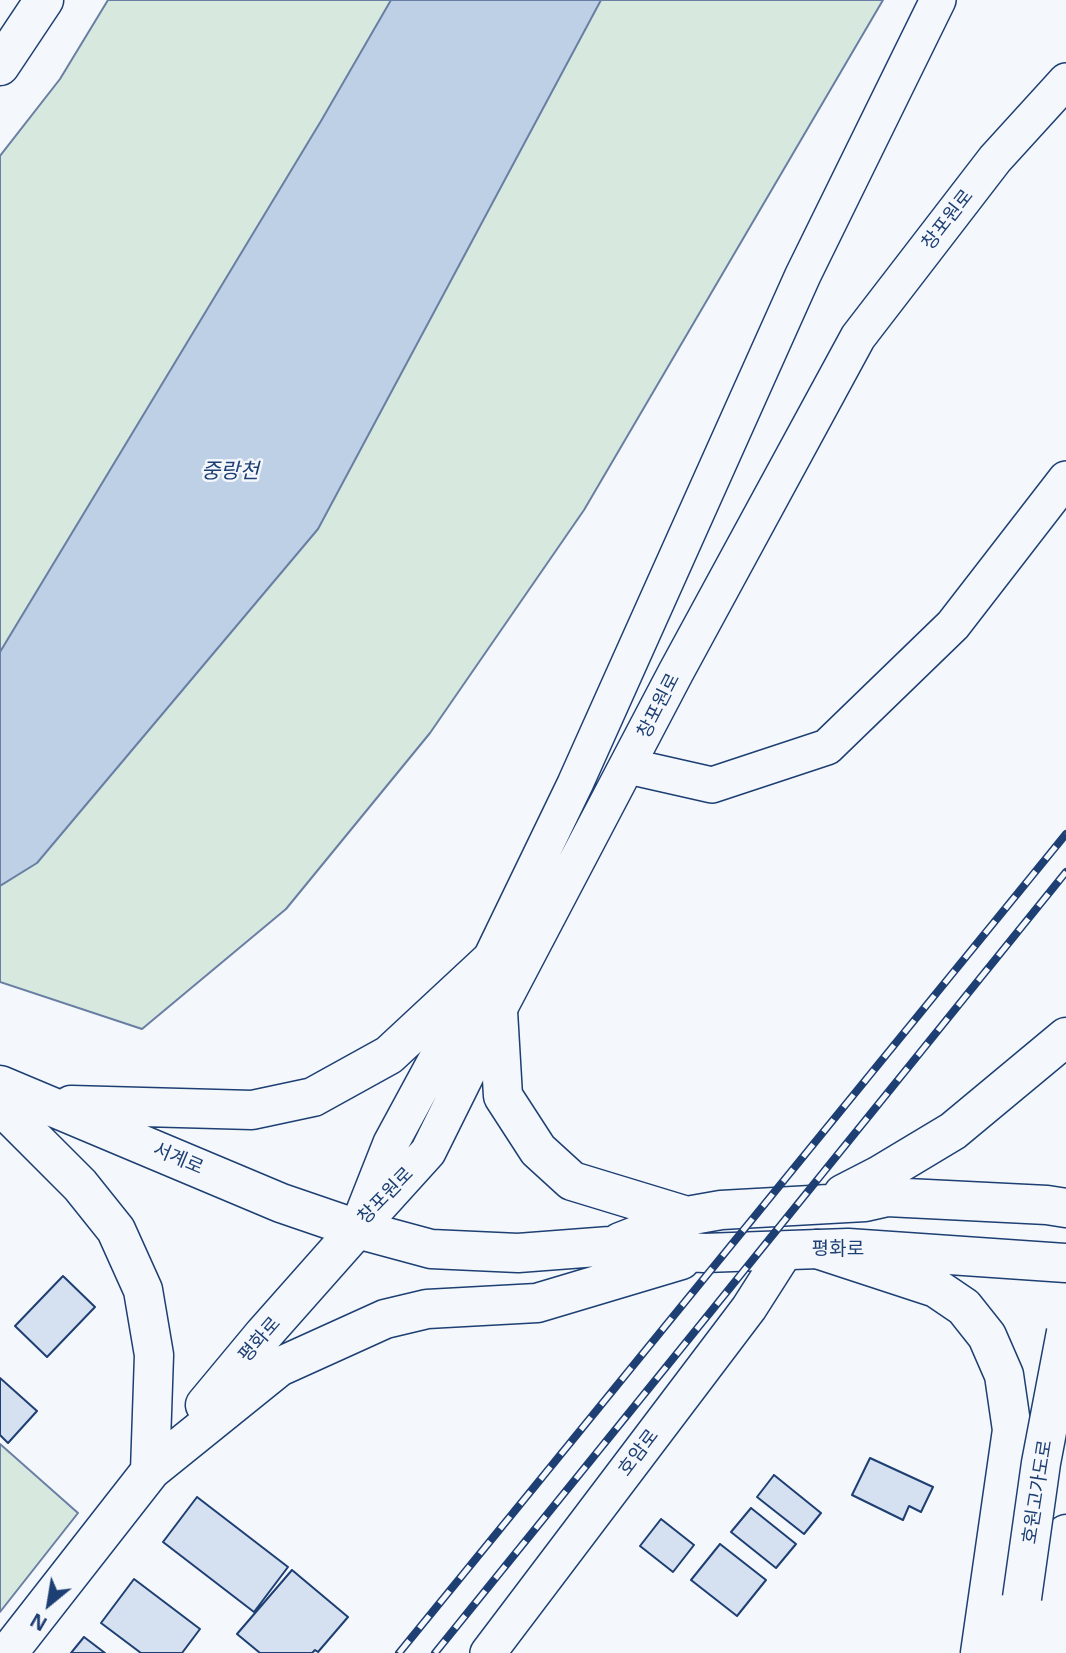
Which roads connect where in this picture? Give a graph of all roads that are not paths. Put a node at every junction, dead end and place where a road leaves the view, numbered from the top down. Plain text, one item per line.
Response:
1 (44, 0) edge
2 (938, 0) edge
3 (0, 66) edge
4 (1066, 80) edge
5 (1066, 480) edge
6 (628, 766) junction
7 (489, 962) junction
8 (498, 1011) junction
9 (1066, 1037) edge
10 (20, 1098) edge
11 (887, 1197) junction
12 (822, 1204) junction
13 (1066, 1208) edge
14 (687, 1216) junction
15 (357, 1229) junction
16 (610, 1246) junction
17 (802, 1250) junction
18 (874, 1250) junction
19 (704, 1253) junction
20 (1066, 1263) edge
21 (1066, 1332) edge
22 (1066, 1416) edge
23 (1012, 1430) junction
24 (150, 1471) junction
25 (1066, 1534) edge
26 (1039, 1600) junction
27 (8, 1653) edge
28 (488, 1653) edge
29 (980, 1653) edge
30 (1015, 1653) edge
31 (1050, 1653) edge

1 - 3 main road
2 - 7 street, 창포원로
4 - 6 street, 창포원로
5 - 6 street
6 - 8 street, 창포원로
7 - 10 main road
7 - 15 street, 창포원로
8 - 14 main road
8 - 15 street, 창포원로
9 - 12 main road, 평화로
10 - 15 main road, 서계로
10 - 24 main road
11 - 12 main road, 평화로
11 - 13 main road, 평화로
11 - 18 main road
12 - 14 main road, 평화로
14 - 16 main road, 평화로
15 - 16 main road, 평화로
15 - 24 main road, 평화로
16 - 19 main road, 평화로
17 - 18 main road, 평화로
17 - 19 main road, 평화로
17 - 23 main road
17 - 28 street, 호암로
18 - 20 main road, 평화로
19 - 24 main road
21 - 26 main road, 호원고가도로, bridge
22 - 23 main road
23 - 29 main road
24 - 27 main road, 평화로
25 - 26 main road, 호원고가도로
26 - 30 main road, 호원고가도로
26 - 31 main road, 호원고가도로

